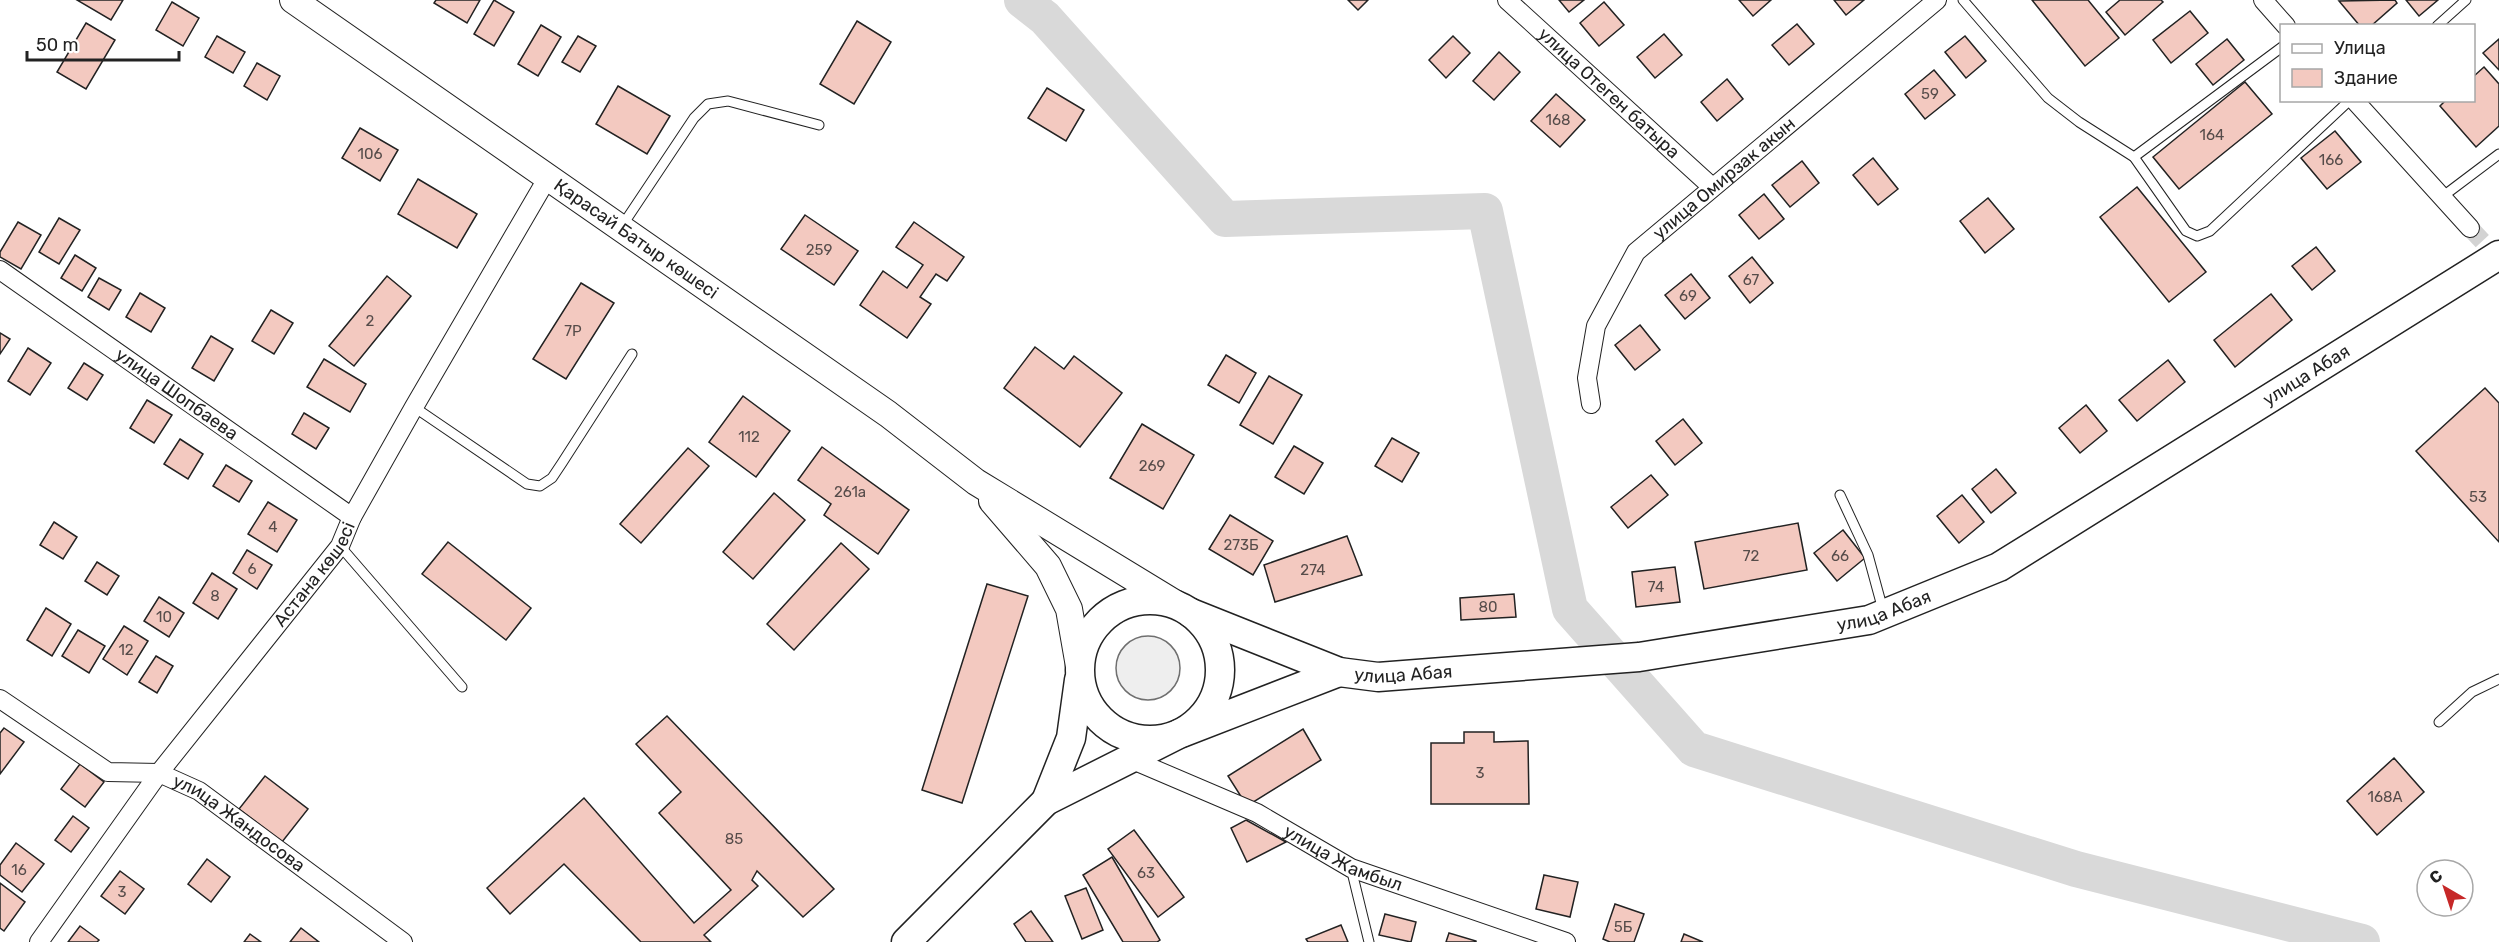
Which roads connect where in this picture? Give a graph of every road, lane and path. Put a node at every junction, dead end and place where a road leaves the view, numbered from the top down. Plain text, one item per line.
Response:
1 (293, 0) edge
2 (1507, 0) edge
3 (1937, 0) edge
4 (1963, 0) edge
5 (2263, 0) edge
6 (2466, 0) edge
7 (2284, 24) edge
8 (2439, 24) edge
9 (2280, 48) edge
10 (2350, 102) edge
11 (2354, 102) edge
12 (819, 125) dead end
13 (2499, 154) edge
14 (2134, 157) junction
15 (548, 177) junction
16 (1712, 187) junction
17 (2442, 197) junction
18 (620, 228) junction
19 (2470, 228) tunnel mouth
20 (2495, 254) edge
21 (0, 270) edge
22 (632, 354) dead end
23 (1591, 404) dead end
24 (414, 407) junction
25 (976, 482) junction
26 (1840, 495) dead end
27 (352, 517) junction
28 (340, 546) junction
29 (1191, 613) junction
30 (1884, 614) junction
31 (1080, 672) junction
32 (1339, 672) junction
33 (2499, 679) edge
34 (462, 687) dead end
35 (0, 699) edge
36 (2439, 722) dead end
37 (1179, 734) junction
38 (1128, 758) junction
39 (159, 773) junction
40 (1046, 801) junction
41 (1351, 868) junction
42 (39, 942) edge
43 (403, 942) edge
44 (906, 942) edge
45 (1369, 942) edge
46 (1566, 942) edge

1 - 15 main road, Қарасай Батыр көшесі
2 - 16 street, улица Отеген батыра
3 - 16 street, улица Омирзак акын
4 - 14 lane
5 - 7 street
6 - 8 lane
9 - 14 lane
10 - 14 lane
11 - 17 street
12 - 18 lane
13 - 17 lane
15 - 18 main road, Қарасай Батыр көшесі
15 - 24 street, Астана көшесі
16 - 23 street, улица Омирзак акын
17 - 19 street
18 - 25 main road, Қарасай Батыр көшесі
20 - 30 main road, улица Абая
21 - 27 street, улица Шопбаева
22 - 24 lane
24 - 27 street, Астана көшесі
25 - 29 main road
25 - 31 main road
26 - 30 lane
27 - 28 street, Астана көшесі
28 - 34 lane
28 - 39 street, Астана көшесі
29 - 31 main road
29 - 32 main road, улица Абая
29 - 37 main road
30 - 32 main road, улица Абая
31 - 37 main road
31 - 40 main road
32 - 37 main road
33 - 36 lane
35 - 39 street, улица Жандосова
37 - 38 main road
38 - 40 main road
38 - 41 street, улица Жамбыл
39 - 42 street, Астана көшесі
39 - 43 street, улица Жандосова
40 - 44 main road
41 - 45 lane
41 - 46 street, улица Жамбыл

